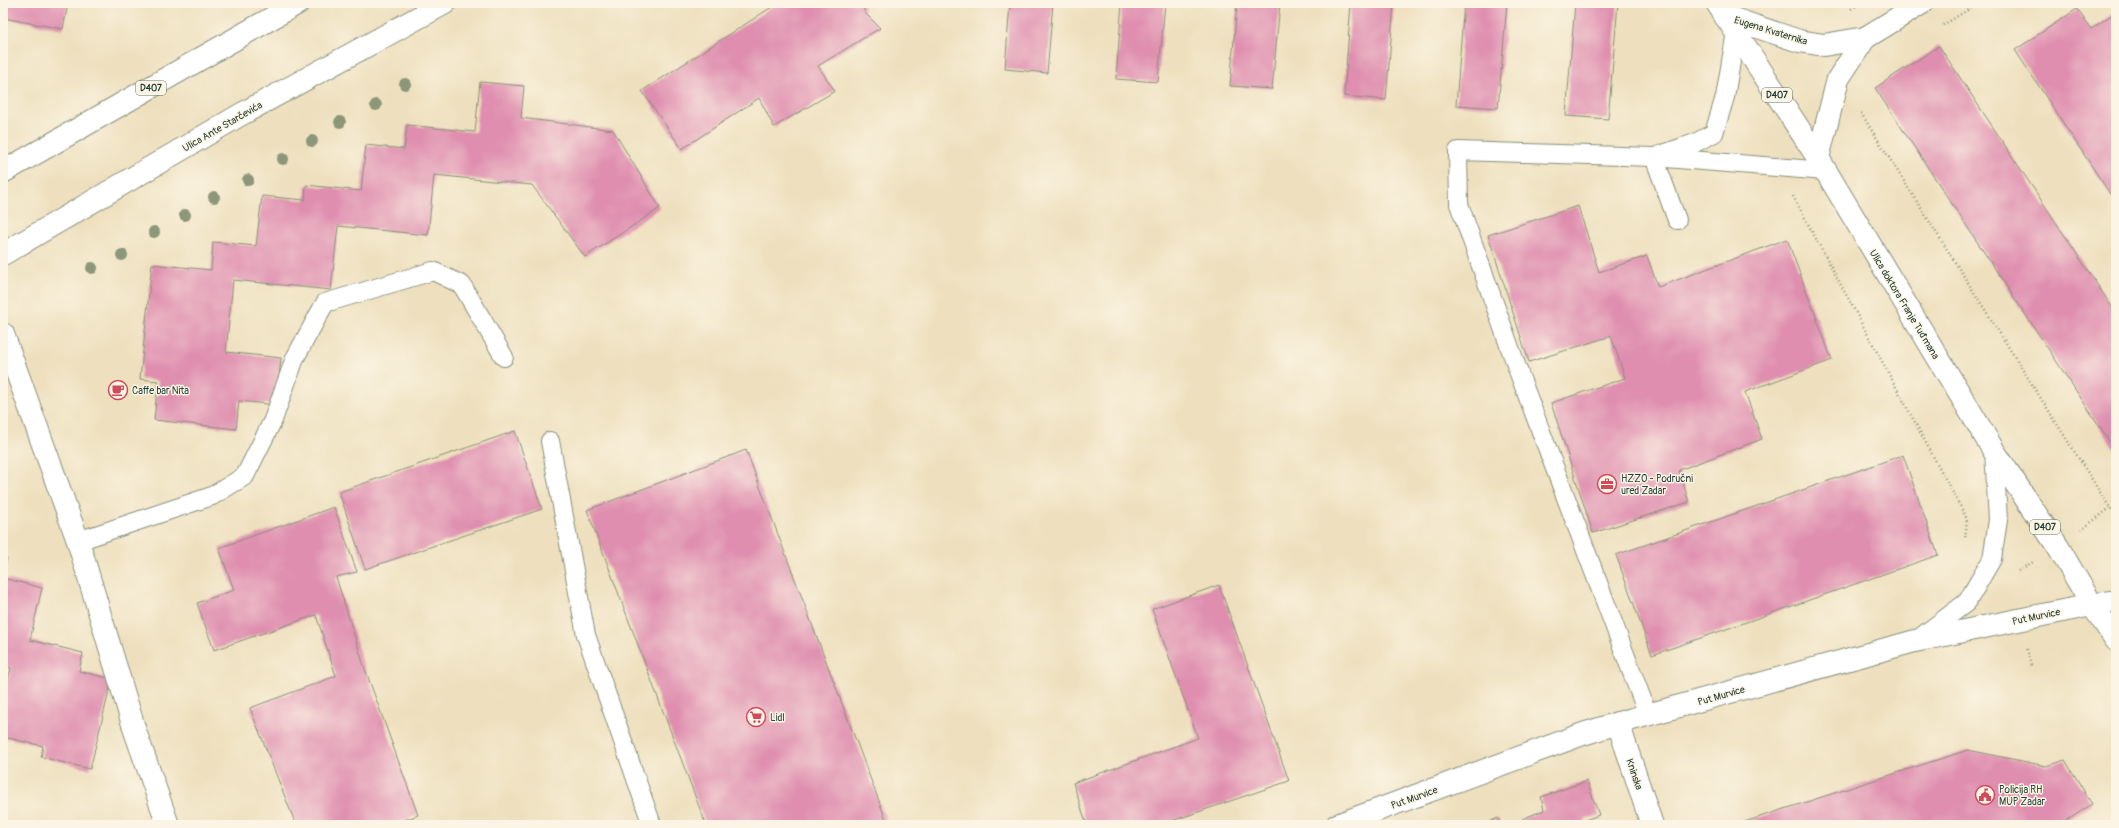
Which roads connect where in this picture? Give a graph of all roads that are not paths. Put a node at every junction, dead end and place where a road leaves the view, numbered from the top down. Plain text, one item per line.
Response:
1 (298, 3) edge
2 (445, 3) edge
3 (1922, 3) edge
4 (1726, 17) edge
5 (1864, 38) junction
6 (1654, 157) junction
7 (1822, 164) junction
8 (3, 172) edge
9 (1677, 220) dead end
10 (3, 254) edge
11 (3, 334) edge
12 (504, 357) dead end
13 (550, 441) dead end
14 (1994, 451) junction
15 (78, 541) junction
16 (2116, 601) edge
17 (2092, 605) junction
18 (2116, 640) edge
19 (1915, 641) junction
20 (1648, 715) junction
21 (1618, 724) junction
22 (168, 825) edge
23 (652, 825) edge
24 (1337, 825) edge
25 (1652, 825) edge

1 - 8 street, D407
2 - 10 street, Ulica Ante Starčevića
3 - 5 street, Eugena Kvaternika
4 - 5 street, Eugena Kvaternika
4 - 6 lane
4 - 7 street, Ulica doktora Franje Tuđmana / D407
5 - 7 street, Eugena Kvaternika
6 - 7 lane
6 - 9 lane
6 - 20 lane
7 - 14 street, Ulica doktora Franje Tuđmana / D407
11 - 15 street
12 - 15 lane
13 - 23 lane
14 - 17 street, Ulica doktora Franje Tuđmana / D407
14 - 19 lane
15 - 22 street
16 - 17 street, Put Murvice
17 - 18 street, Ulica doktora Franje Tuđmana
17 - 19 street, Put Murvice
19 - 20 street, Put Murvice
20 - 21 street, Put Murvice
21 - 24 street, Put Murvice
21 - 25 street, Kninska

